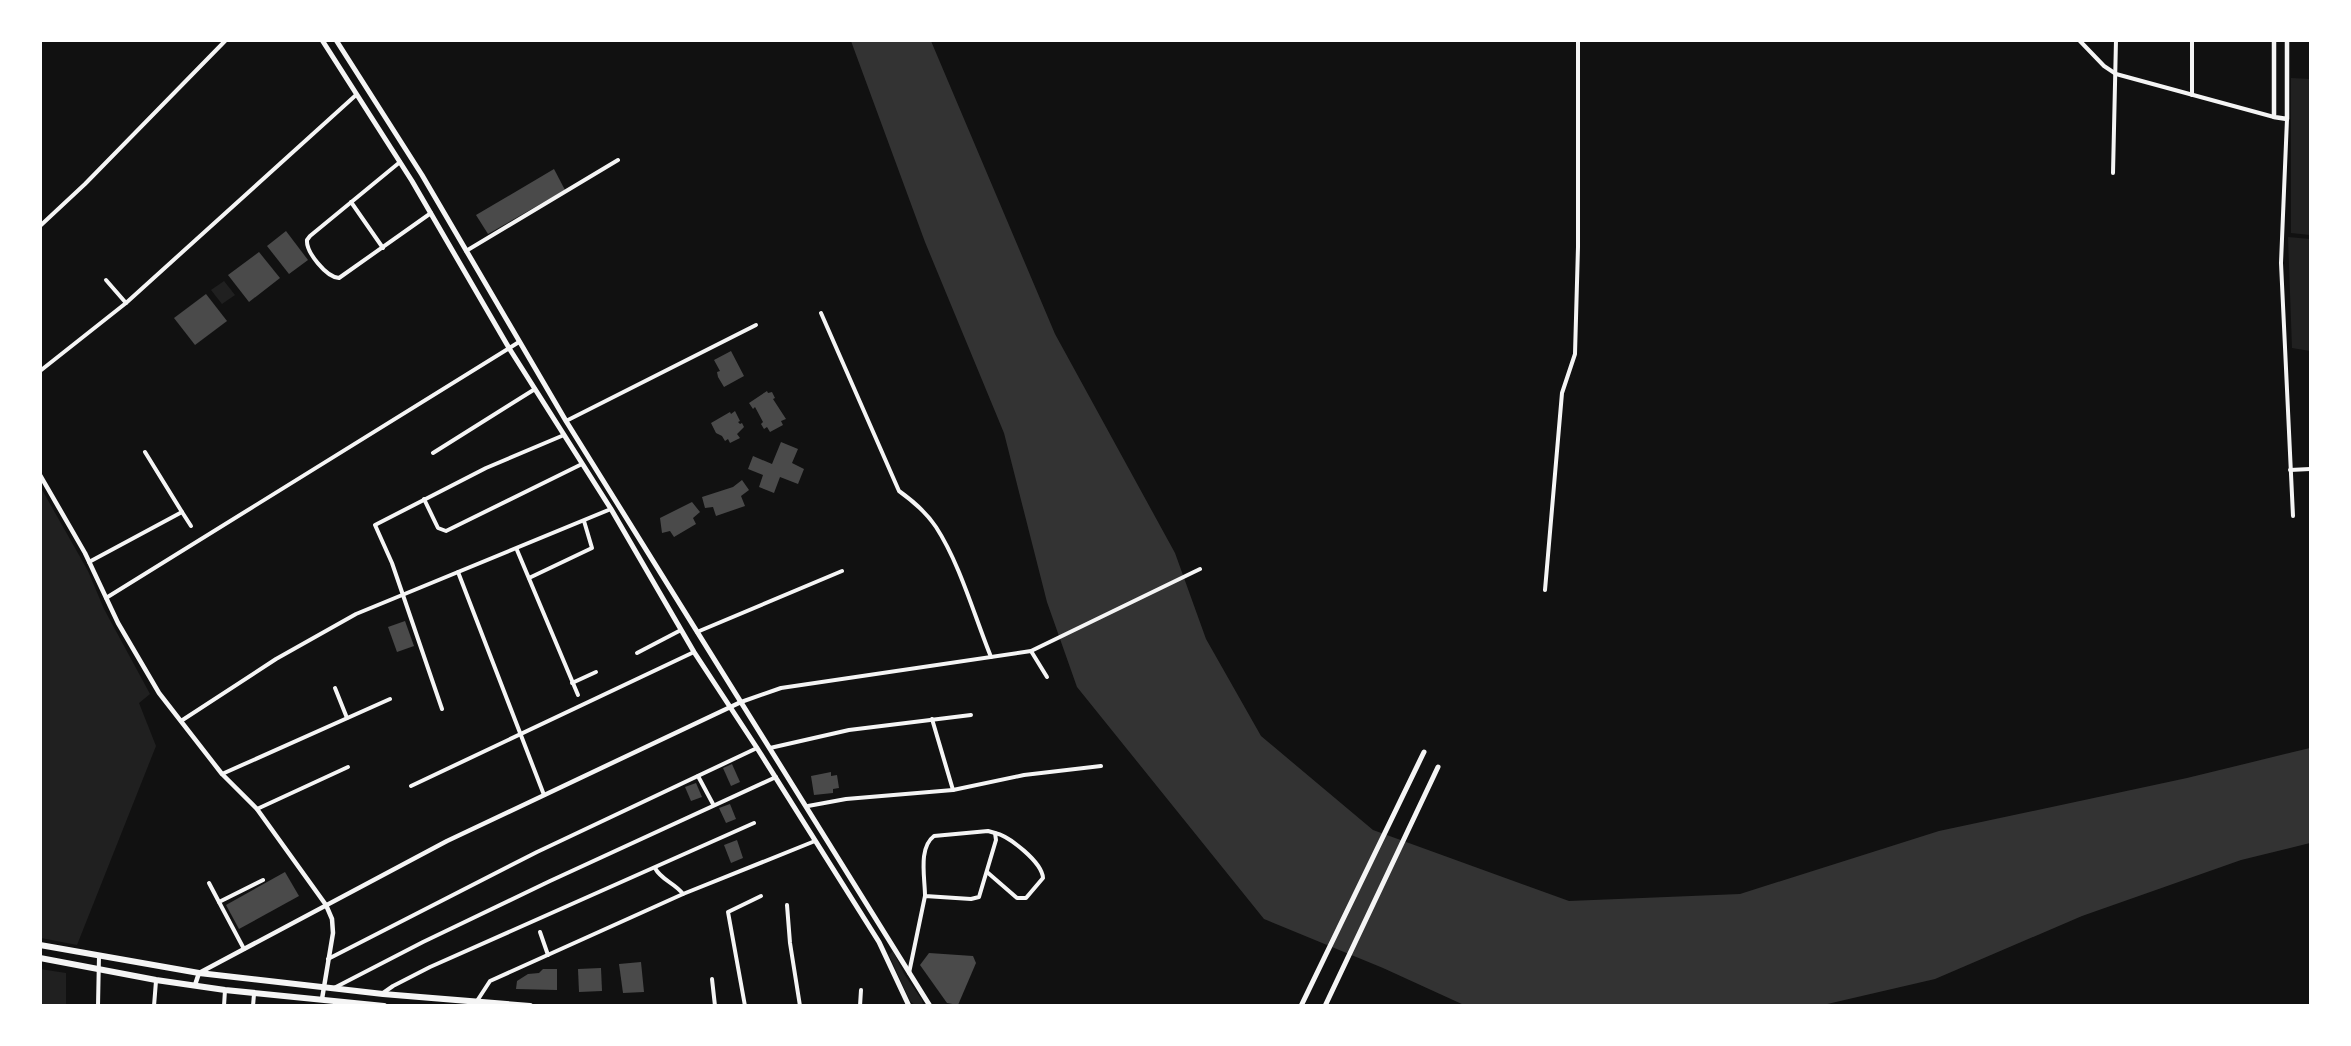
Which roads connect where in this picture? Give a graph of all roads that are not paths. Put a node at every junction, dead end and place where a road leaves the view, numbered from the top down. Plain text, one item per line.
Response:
1 (226, 40) edge
2 (322, 40) edge
3 (336, 40) edge
4 (1578, 40) edge
5 (2079, 40) edge
6 (2116, 40) edge
7 (2192, 40) edge
8 (2274, 40) edge
9 (2287, 40) edge
10 (2116, 74) junction
11 (2192, 94) junction
12 (356, 95) junction
13 (2274, 117) junction
14 (2287, 119) junction
15 (618, 160) dead end
16 (400, 162) junction
17 (2113, 173) dead end
18 (351, 202) junction
19 (431, 213) junction
20 (40, 226) edge
21 (383, 248) junction
22 (465, 252) junction
23 (106, 280) dead end
24 (126, 303) junction
25 (821, 313) dead end
26 (756, 325) dead end
27 (519, 342) junction
28 (509, 348) junction
29 (40, 371) edge
30 (535, 389) junction
31 (566, 421) junction
32 (564, 435) junction
33 (145, 452) dead end
34 (433, 453) dead end
35 (582, 465) junction
36 (2290, 470) junction
37 (2310, 470) edge
38 (40, 474) edge
39 (424, 500) junction
40 (611, 509) junction
41 (182, 512) junction
42 (2293, 516) dead end
43 (584, 521) junction
44 (191, 526) dead end
45 (517, 550) junction
46 (89, 562) junction
47 (1200, 569) dead end
48 (842, 571) dead end
49 (458, 572) junction
50 (529, 578) junction
51 (1545, 590) dead end
52 (403, 594) junction
53 (106, 598) junction
54 (681, 630) junction
55 (697, 632) junction
56 (1031, 651) junction
57 (694, 652) junction
58 (637, 653) dead end
59 (991, 657) junction
60 (596, 672) dead end
61 (1047, 677) dead end
62 (573, 683) junction
63 (334, 688) dead end
64 (578, 695) dead end
65 (390, 699) dead end
66 (741, 702) junction
67 (730, 707) junction
68 (442, 709) dead end
69 (971, 715) dead end
70 (347, 718) junction
71 (932, 719) junction
72 (181, 722) junction
73 (520, 736) junction
74 (757, 748) junction
75 (770, 748) junction
76 (1424, 752) dead end
77 (1101, 766) dead end
78 (348, 767) dead end
79 (1438, 767) dead end
80 (222, 774) junction
81 (698, 776) junction
82 (776, 777) junction
83 (411, 786) dead end
84 (953, 790) junction
85 (544, 795) junction
86 (713, 805) junction
87 (808, 806) junction
88 (257, 809) junction
89 (754, 823) dead end
90 (995, 833) junction
91 (815, 841) junction
92 (655, 868) junction
93 (987, 872) junction
94 (263, 880) dead end
95 (209, 883) dead end
96 (683, 894) junction
97 (761, 896) dead end
98 (925, 896) junction
99 (219, 902) junction
100 (326, 905) junction
101 (787, 905) dead end
102 (540, 932) dead end
103 (40, 945) edge
104 (244, 949) junction
105 (548, 955) junction
106 (99, 956) junction
107 (40, 958) edge
108 (328, 959) junction
109 (99, 969) junction
110 (909, 973) junction
111 (199, 974) junction
112 (712, 979) dead end
113 (156, 980) junction
114 (195, 985) junction
115 (324, 988) junction
116 (334, 989) junction
117 (225, 990) junction
118 (861, 990) dead end
119 (254, 994) junction
120 (383, 994) junction
121 (322, 999) junction
122 (477, 1001) junction
123 (365, 1004) edge
124 (98, 1005) edge
125 (154, 1005) edge
126 (225, 1005) edge
127 (253, 1005) edge
128 (384, 1005) edge
129 (530, 1005) edge
130 (715, 1005) edge
131 (745, 1005) edge
132 (800, 1005) edge
133 (860, 1005) edge
134 (909, 1005) edge
135 (930, 1005) edge
136 (1300, 1005) edge
137 (1325, 1005) edge

1 - 20 street
2 - 12 main road
3 - 22 main road
4 - 51 street
5 - 10 street
6 - 10 street
7 - 11 street
8 - 13 street
9 - 14 street
10 - 11 street
10 - 17 street
11 - 13 street
12 - 16 main road
12 - 24 street
13 - 14 street
14 - 36 street
15 - 22 street
16 - 18 street
16 - 19 main road
18 - 21 street
18 - 21 street
19 - 21 street
19 - 28 main road
22 - 27 main road
23 - 24 street
24 - 29 street
25 - 59 street
26 - 31 street
27 - 28 street
27 - 31 main road
28 - 30 main road
28 - 53 street
30 - 32 main road
30 - 34 street
31 - 55 main road
32 - 35 main road
32 - 39 street
33 - 41 street
35 - 39 street
35 - 40 main road
36 - 37 street
36 - 42 street
38 - 46 street
39 - 52 street
40 - 43 street
40 - 54 main road
41 - 44 street
41 - 46 street
43 - 45 street
43 - 50 street
45 - 49 street
45 - 50 street
46 - 53 street
47 - 56 street
48 - 55 street
49 - 52 street
49 - 73 street
50 - 62 street
52 - 68 street
52 - 72 street
53 - 72 street
54 - 57 main road
54 - 58 street
55 - 66 main road
56 - 59 street
56 - 61 street
57 - 67 main road
57 - 73 street
59 - 66 street
60 - 62 street
62 - 64 street
63 - 70 street
65 - 70 street
66 - 67 street
66 - 75 main road
67 - 74 main road
67 - 85 street
69 - 71 street
70 - 80 street
71 - 75 street
71 - 84 street
72 - 80 street
73 - 83 street
73 - 85 street
74 - 81 street
74 - 82 main road
75 - 87 main road
76 - 136 main road
77 - 84 street
78 - 88 street
79 - 137 main road
80 - 88 street
81 - 86 street
81 - 108 street
82 - 86 street
82 - 91 main road
84 - 87 street
85 - 100 street
86 - 116 street
87 - 110 main road
88 - 100 street
89 - 92 street
90 - 93 street
90 - 93 street
90 - 98 street
91 - 96 street
91 - 134 main road
92 - 96 street
92 - 120 street
93 - 98 street
94 - 99 street
95 - 99 street
96 - 105 street
97 - 131 street
98 - 110 street
99 - 104 street
100 - 104 street
100 - 108 street
101 - 132 street
102 - 105 street
103 - 106 main road
104 - 111 street
105 - 122 street
106 - 109 street
106 - 111 main road
107 - 109 main road
108 - 115 street
109 - 113 main road
109 - 124 street
110 - 135 main road
111 - 114 street
111 - 115 main road
112 - 130 street
113 - 114 main road
113 - 125 street
114 - 117 main road
115 - 116 main road
115 - 121 street
116 - 120 main road
117 - 119 main road
117 - 126 street
118 - 133 street
119 - 121 main road
119 - 127 street
120 - 122 main road
121 - 123 main road
122 - 129 main road
123 - 128 main road

